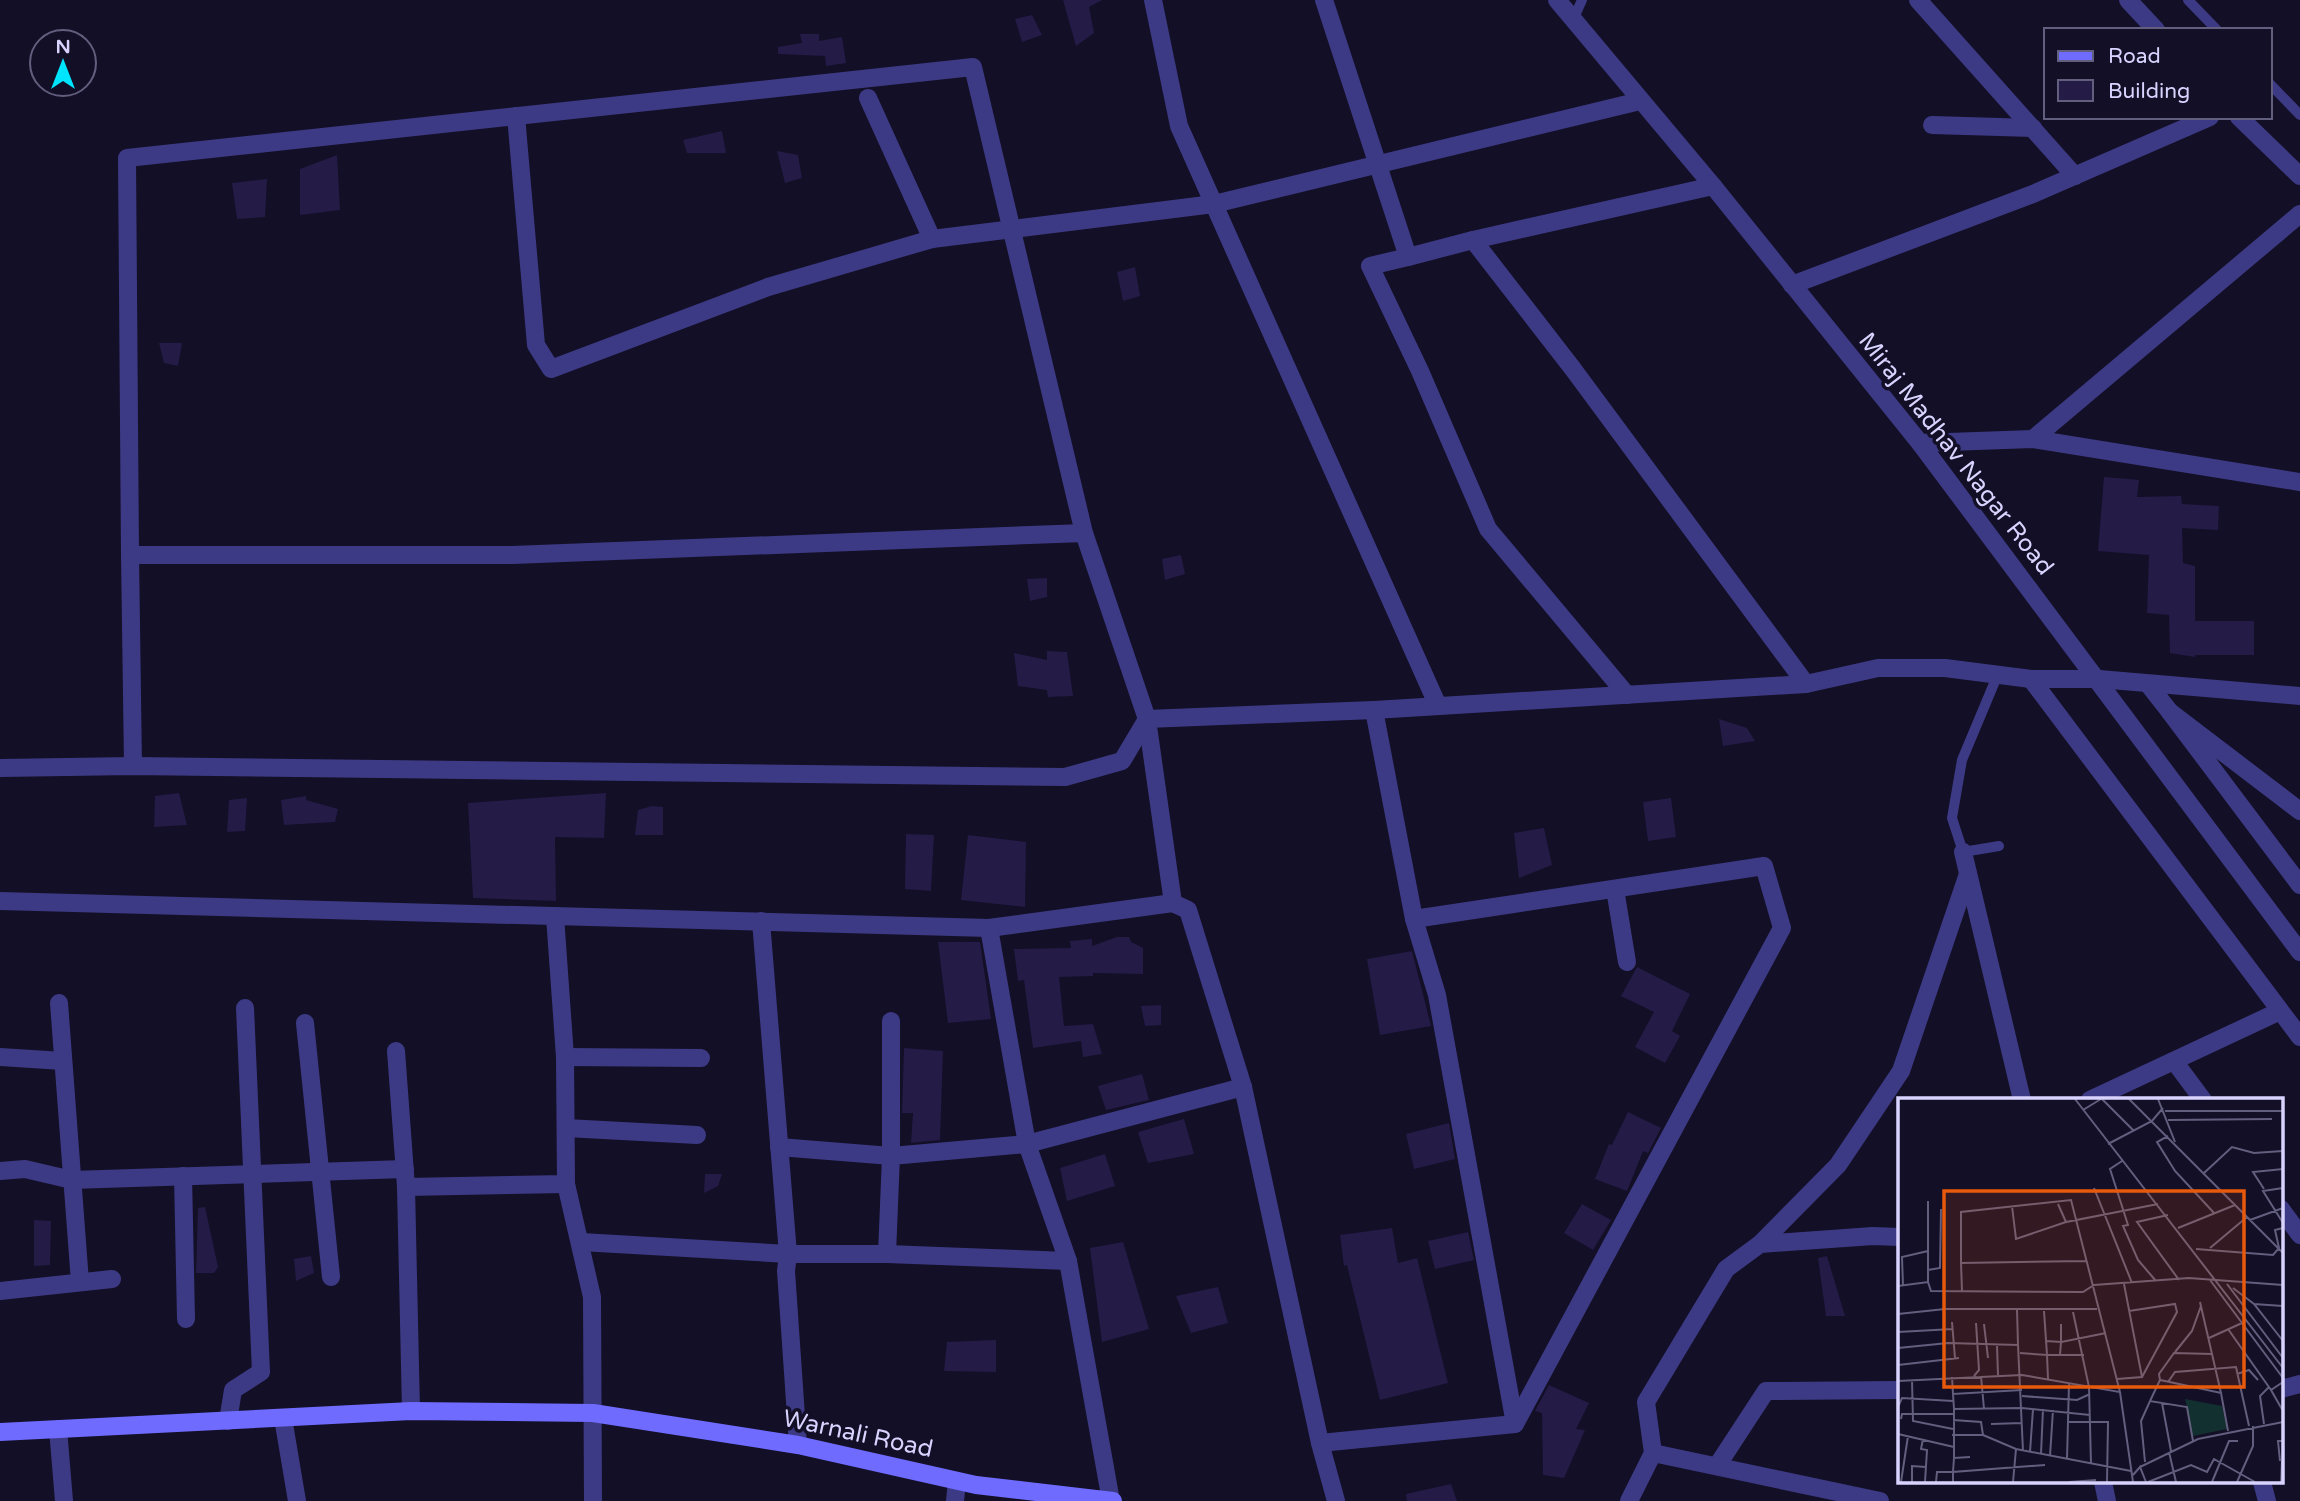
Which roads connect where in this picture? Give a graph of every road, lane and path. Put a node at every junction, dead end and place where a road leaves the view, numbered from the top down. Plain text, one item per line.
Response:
1 (1153, 0) edge
2 (1324, 0) edge
3 (1557, 0) edge
4 (1582, 0) edge
5 (1918, 0) edge
6 (2128, 0) edge
7 (2188, 0) edge
8 (1573, 20) junction
9 (2154, 28) edge
10 (2215, 28) edge
11 (2272, 87) edge
12 (868, 98) dead end
13 (1640, 101) junction
14 (2300, 115) edge
15 (516, 116) junction
16 (2205, 119) edge
17 (2241, 119) edge
18 (1932, 125) dead end
19 (2033, 128) junction
20 (1377, 165) junction
21 (2075, 176) junction
22 (2300, 176) edge
23 (1713, 186) junction
24 (1214, 204) junction
25 (2300, 214) edge
26 (1012, 229) junction
27 (932, 239) junction
28 (1473, 240) junction
29 (1408, 257) junction
30 (1792, 285) junction
31 (2033, 439) junction
32 (1920, 443) junction
33 (2300, 482) edge
34 (1084, 533) junction
35 (130, 555) junction
36 (1998, 674) junction
37 (2031, 679) junction
38 (2099, 679) junction
39 (1806, 684) junction
40 (2148, 684) junction
41 (1627, 695) junction
42 (2300, 696) edge
43 (1438, 706) junction
44 (1374, 710) junction
45 (2170, 712) junction
46 (1147, 719) junction
47 (133, 766) junction
48 (0, 768) edge
49 (2300, 811) edge
50 (1999, 846) dead end
51 (1963, 852) junction
52 (1968, 874) junction
53 (2300, 885) edge
54 (1615, 889) junction
55 (0, 901) edge
56 (1173, 903) junction
57 (555, 916) junction
58 (1414, 919) junction
59 (761, 921) junction
60 (989, 928) junction
61 (2300, 952) edge
62 (1627, 962) dead end
63 (58, 1003) dead end
64 (245, 1008) dead end
65 (2280, 1011) junction
66 (891, 1021) dead end
67 (304, 1023) dead end
68 (2300, 1038) edge
69 (396, 1051) dead end
70 (0, 1057) edge
71 (565, 1057) junction
72 (701, 1058) dead end
73 (63, 1061) junction
74 (2175, 1061) junction
75 (1243, 1087) junction
76 (2022, 1098) edge
77 (2094, 1098) edge
78 (2202, 1098) edge
79 (566, 1128) junction
80 (696, 1135) dead end
81 (1027, 1144) junction
82 (779, 1147) junction
83 (891, 1156) junction
84 (405, 1169) junction
85 (0, 1171) edge
86 (320, 1172) junction
87 (253, 1174) junction
88 (183, 1176) junction
89 (72, 1180) junction
90 (566, 1184) junction
91 (407, 1187) junction
92 (2282, 1210) edge
93 (2300, 1235) edge
94 (1898, 1237) edge
95 (581, 1242) junction
96 (1760, 1244) junction
97 (788, 1254) junction
98 (887, 1254) junction
99 (1068, 1261) junction
100 (331, 1277) dead end
101 (112, 1279) dead end
102 (80, 1282) junction
103 (0, 1291) edge
104 (186, 1319) dead end
105 (2300, 1384) edge
106 (2282, 1389) edge
107 (1898, 1390) edge
108 (411, 1411) junction
109 (593, 1413) junction
110 (283, 1418) junction
111 (228, 1421) junction
112 (1515, 1424) junction
113 (58, 1429) junction
114 (0, 1432) edge
115 (1320, 1444) junction
116 (798, 1445) junction
117 (1653, 1453) junction
118 (1717, 1466) junction
119 (957, 1481) junction
120 (2263, 1484) edge
121 (64, 1501) edge
122 (297, 1501) edge
123 (593, 1501) edge
124 (956, 1501) edge
125 (1111, 1501) edge
126 (1336, 1501) edge
127 (1629, 1501) edge
128 (1880, 1501) edge
129 (2267, 1501) edge

1 - 24 street
2 - 20 street
3 - 8 street, Miraj Madhav Nagar Road
4 - 8 lane
5 - 19 street
6 - 9 street
7 - 10 lane
8 - 13 street, Miraj Madhav Nagar Road
11 - 14 lane
12 - 27 street
13 - 20 street
13 - 23 street, Miraj Madhav Nagar Road
15 - 26 street
15 - 27 street
15 - 35 street
16 - 21 street
17 - 22 street
18 - 19 street
19 - 21 street
20 - 24 street
20 - 29 street
21 - 30 street
23 - 28 street
23 - 30 street, Miraj Madhav Nagar Road
24 - 26 street
24 - 43 street
25 - 31 street
26 - 27 street
26 - 34 street
28 - 29 street
28 - 39 street
29 - 41 street
30 - 32 street, Miraj Madhav Nagar Road
31 - 32 street
31 - 33 street
32 - 38 street, Miraj Madhav Nagar Road
34 - 35 street
34 - 46 street
35 - 47 street
36 - 37 street
36 - 39 street
36 - 51 lane
37 - 38 street
37 - 65 street
38 - 40 street
38 - 61 street, Miraj Madhav Nagar Road
39 - 41 street
40 - 42 street
40 - 45 street
41 - 43 street
43 - 44 street
44 - 46 street
44 - 58 street
45 - 49 street
45 - 53 street
46 - 47 street
46 - 56 street
47 - 48 street
50 - 51 lane
51 - 52 street
52 - 76 street
52 - 96 street
54 - 58 street
54 - 62 street
54 - 112 street
55 - 57 street
56 - 60 street
56 - 75 street
57 - 59 street
57 - 71 street
58 - 112 street
59 - 60 street
59 - 82 street
60 - 81 street
63 - 73 street
64 - 87 street
65 - 68 street
65 - 74 street
66 - 83 street
67 - 86 street
69 - 84 street
70 - 73 street
71 - 72 street
71 - 79 street
73 - 89 street
74 - 77 street
74 - 78 street
75 - 81 street
75 - 115 street
79 - 80 street
79 - 90 street
81 - 83 street
81 - 99 street
82 - 83 street
82 - 97 street
83 - 98 street
84 - 86 street
84 - 91 street
85 - 89 street
86 - 87 street
86 - 100 street
87 - 88 street
87 - 111 street
88 - 89 street
88 - 104 street
89 - 102 street
90 - 91 street
90 - 95 street
91 - 108 street
92 - 93 street
94 - 96 street
95 - 97 street
95 - 109 street
96 - 117 street
97 - 98 street
97 - 116 street
98 - 99 street
99 - 125 street
101 - 102 street
102 - 103 street
105 - 106 street
107 - 118 street
108 - 109 main road, Warnali Road
108 - 110 main road, Warnali Road
109 - 116 main road, Warnali Road
109 - 123 street
110 - 111 main road, Warnali Road
110 - 122 street
111 - 113 main road, Warnali Road
112 - 115 street
113 - 114 main road, Warnali Road
113 - 121 street
115 - 126 street
116 - 119 main road, Warnali Road
117 - 118 street
117 - 127 street
118 - 128 street
119 - 124 street
119 - 125 main road, Warnali Road
120 - 129 street

